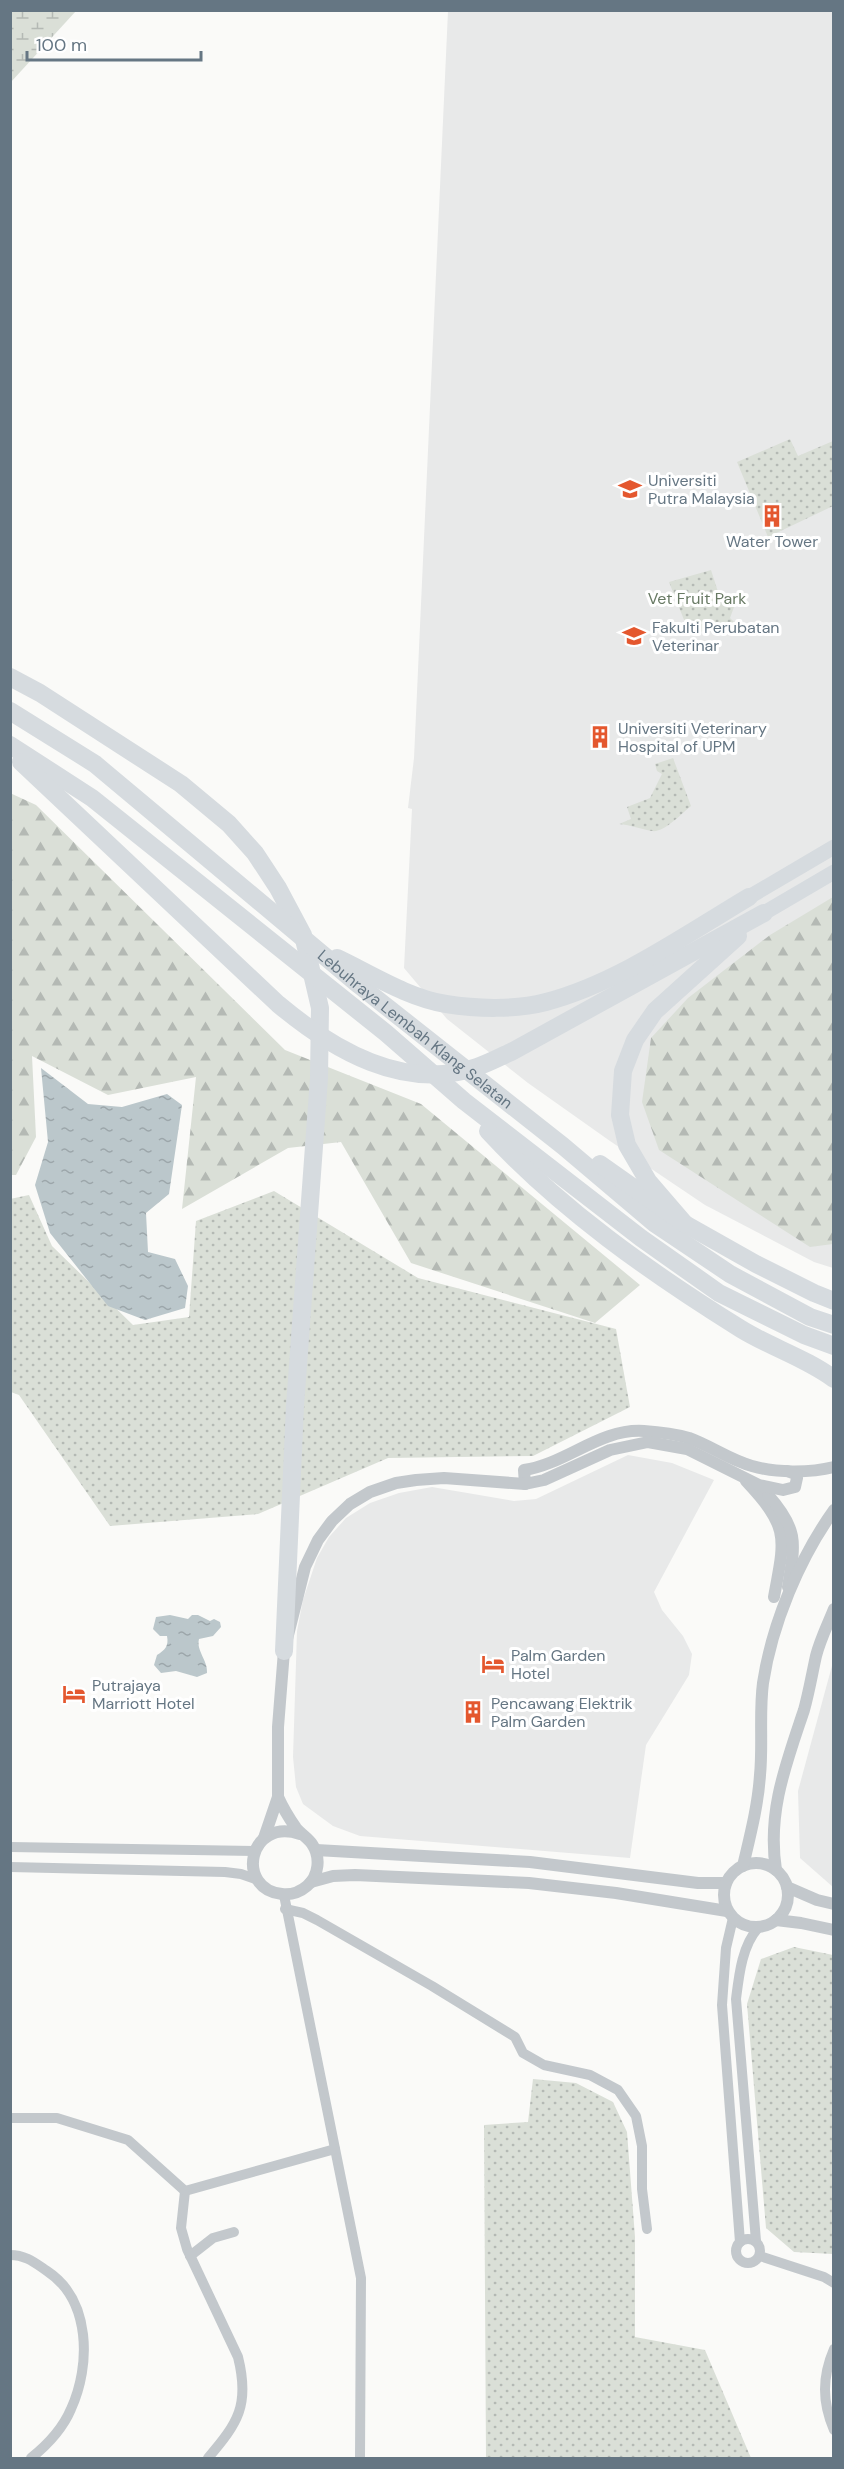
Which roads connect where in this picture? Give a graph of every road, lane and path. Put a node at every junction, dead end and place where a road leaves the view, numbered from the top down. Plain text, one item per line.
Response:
1 (10, 677) edge
2 (10, 711) edge
3 (10, 745) edge
4 (10, 753) edge
5 (834, 847) edge
6 (834, 872) edge
7 (749, 897) joint
8 (764, 913) junction
9 (316, 948) junction
10 (464, 1101) junction
11 (563, 1146) junction
12 (685, 1224) junction
13 (834, 1301) edge
14 (834, 1325) edge
15 (742, 1329) junction
16 (834, 1346) edge
17 (834, 1365) edge
18 (834, 1379) edge
19 (688, 1444) junction
20 (834, 1467) edge
21 (787, 1471) junction
22 (741, 1476) junction
23 (525, 1484) junction
24 (759, 1485) junction
25 (834, 1510) edge
26 (780, 1598) junction
27 (834, 1609) edge
28 (284, 1651) junction
29 (278, 1797) junction
30 (300, 1834) junction
31 (264, 1838) junction
32 (10, 1847) edge
33 (316, 1850) junction
34 (254, 1851) junction
35 (743, 1866) junction
36 (10, 1867) edge
37 (776, 1870) junction
38 (258, 1880) junction
39 (311, 1882) junction
40 (726, 1883) junction
41 (787, 1887) junction
42 (284, 1895) junction
43 (834, 1904) edge
44 (285, 1909) junction
45 (730, 1915) junction
46 (777, 1920) junction
47 (758, 1928) junction
48 (834, 1930) edge
49 (10, 2118) edge
50 (335, 2149) junction
51 (185, 2191) junction
52 (647, 2229) dead end
53 (234, 2232) dead end
54 (756, 2241) junction
55 (740, 2242) junction
56 (10, 2255) edge
57 (190, 2256) junction
58 (760, 2256) junction
59 (834, 2283) edge
60 (834, 2349) edge
61 (834, 2430) edge
62 (31, 2458) edge
63 (208, 2458) edge
64 (360, 2458) edge

1 - 28 highway
2 - 9 highway, Lebuhraya Lembah Klang Selatan
3 - 10 highway, Lebuhraya Lembah Klang Selatan
4 - 8 highway
5 - 7 main road
6 - 8 main road
7 - 9 highway
8 - 12 highway
9 - 11 highway, Lebuhraya Lembah Klang Selatan
10 - 15 highway
10 - 16 highway, Lebuhraya Lembah Klang Selatan
11 - 12 highway
11 - 14 highway, Lebuhraya Lembah Klang Selatan
12 - 13 highway
15 - 17 highway
15 - 18 highway
19 - 21 street
19 - 22 street
19 - 23 street
19 - 23 street
20 - 21 street
21 - 24 street
22 - 24 street
22 - 26 street
23 - 28 street
24 - 26 street
25 - 26 street
26 - 35 street
27 - 37 street
28 - 29 street
29 - 30 street
29 - 31 street
30 - 31 street
30 - 33 street
31 - 34 street
32 - 34 street
33 - 39 street
33 - 40 street
34 - 38 street
35 - 37 street
35 - 40 street
36 - 38 street
37 - 41 street
38 - 42 street
39 - 42 street
39 - 45 street
40 - 45 street
41 - 43 street
41 - 46 street
42 - 44 street
44 - 50 street
44 - 52 street
45 - 47 street
45 - 55 street
46 - 47 street
46 - 48 street
47 - 54 street
49 - 51 street
50 - 51 street
50 - 64 street
51 - 57 street
53 - 57 street
54 - 55 street
54 - 58 street
55 - 58 street
56 - 62 street
57 - 63 street
58 - 59 street
60 - 61 street

